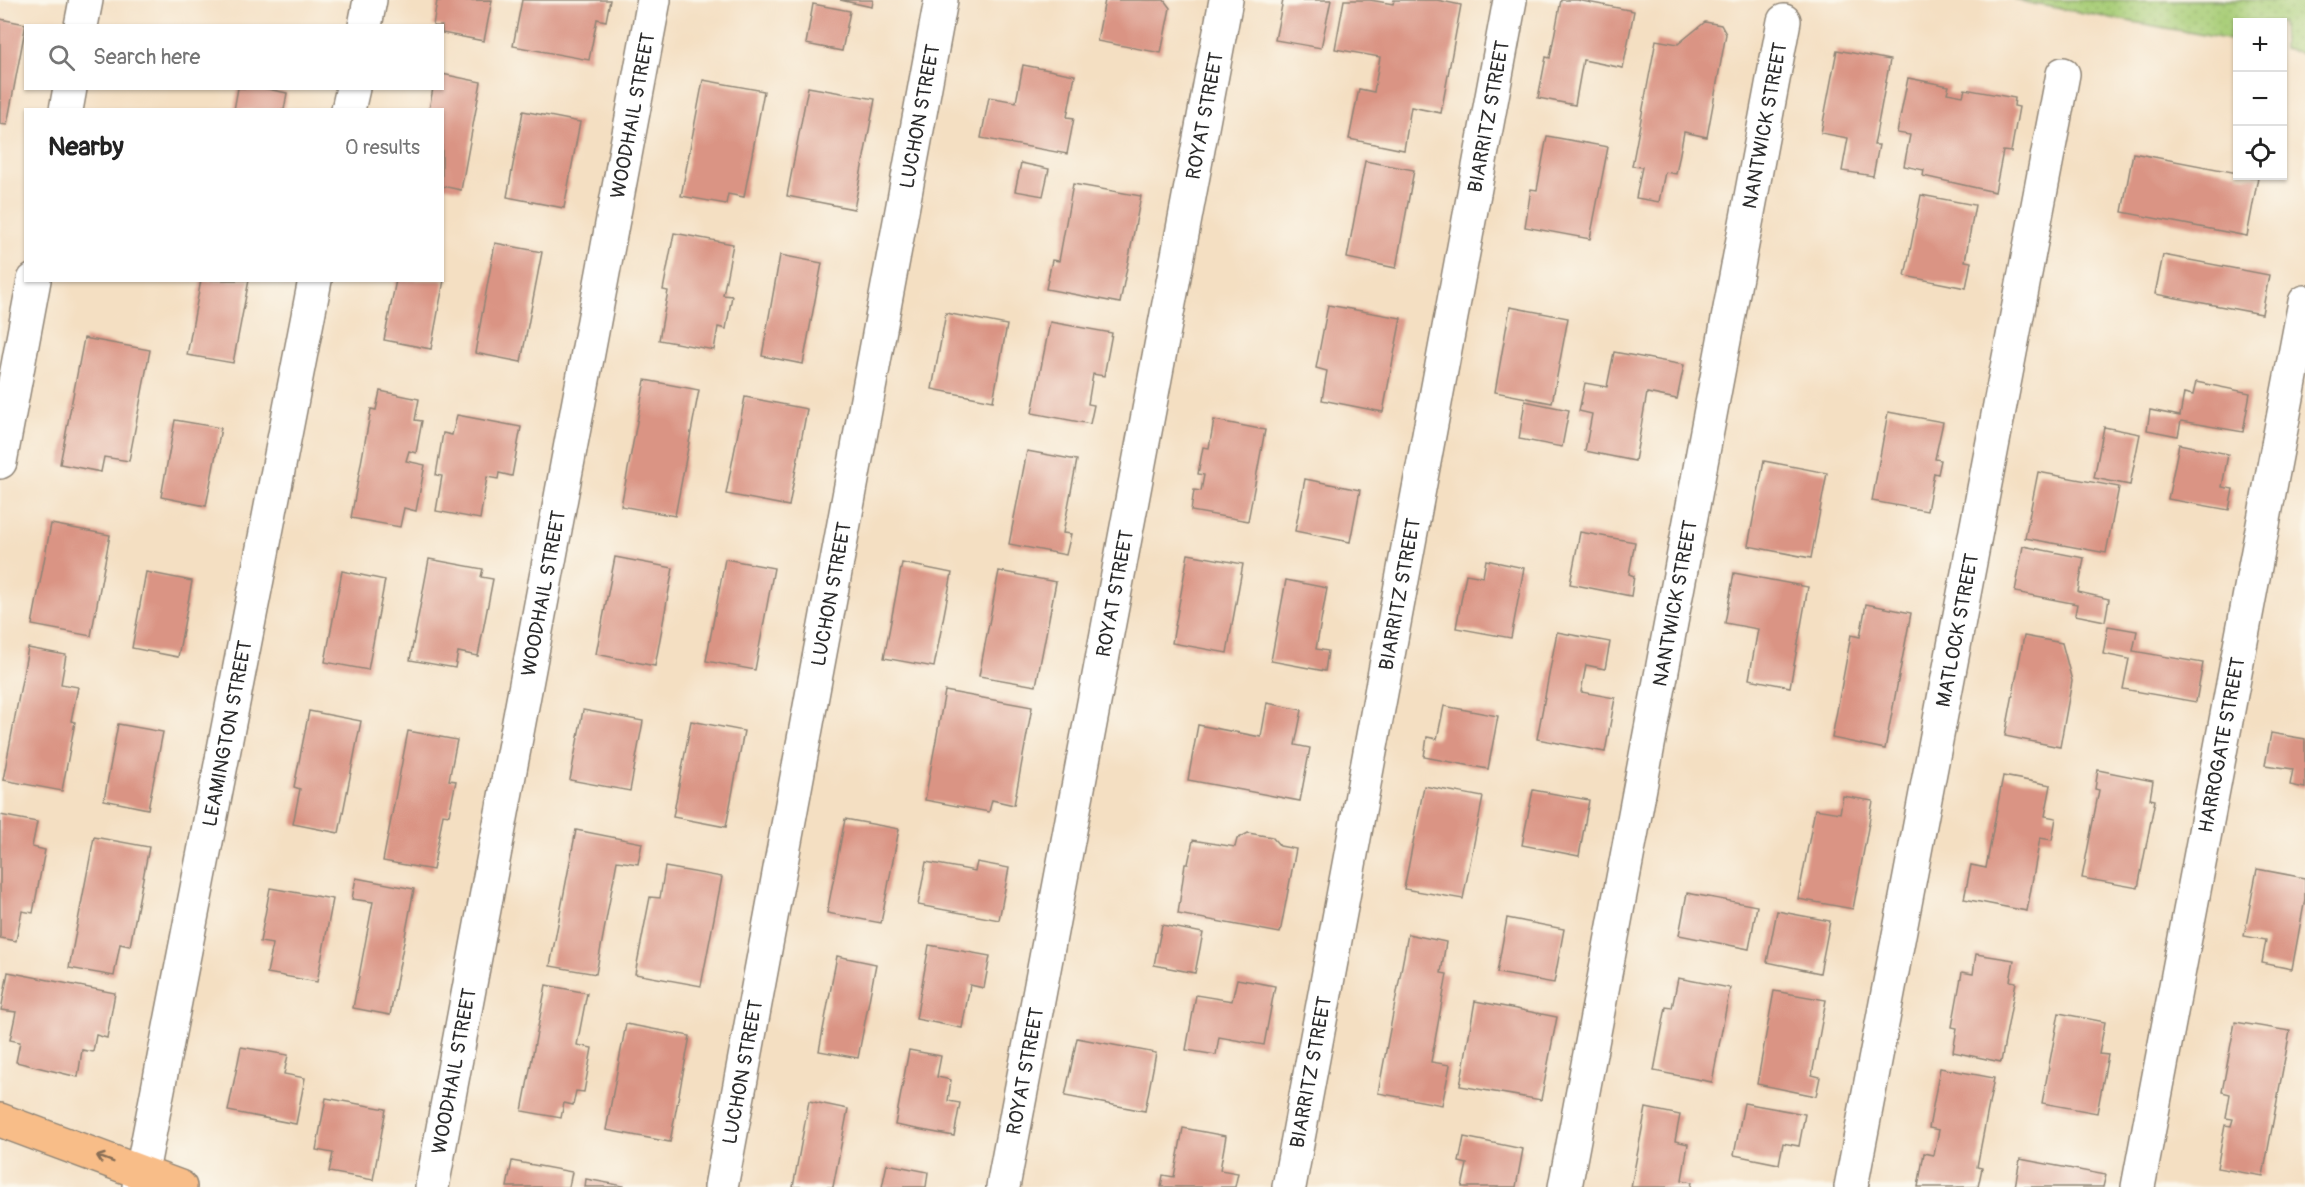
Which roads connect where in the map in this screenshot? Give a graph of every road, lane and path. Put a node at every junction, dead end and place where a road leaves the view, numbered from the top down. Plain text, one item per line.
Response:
1 (86, 0) edge
2 (370, 0) edge
3 (654, 0) edge
4 (941, 0) edge
5 (1226, 0) edge
6 (1510, 0) edge
7 (1784, 21) dead end
8 (81, 24) edge
9 (365, 24) edge
10 (2063, 74) dead end
11 (70, 90) edge
12 (353, 90) edge
13 (66, 108) edge
14 (348, 108) edge
15 (34, 282) edge
16 (315, 282) edge
17 (2305, 302) edge
18 (0, 462) edge
19 (0, 1120) edge
20 (140, 1180) edge
21 (180, 1187) edge
22 (432, 1187) edge
23 (721, 1187) edge
24 (1003, 1187) edge
25 (1289, 1187) edge
26 (1565, 1187) edge
27 (1851, 1187) edge
28 (2138, 1187) edge

1 - 8 street
2 - 9 street
3 - 22 street, WOODHAIL STREET
4 - 23 street, LUCHON STREET
5 - 24 street, ROYAT STREET
6 - 25 street, BIARRITZ STREET
7 - 26 street, NANTWICK STREET
10 - 27 street, MATLOCK STREET
11 - 13 street
12 - 14 street
15 - 18 street
16 - 20 street, LEAMINGTON STREET
17 - 28 street, HARROGATE STREET
20 -> 19 highway
20 - 21 highway

